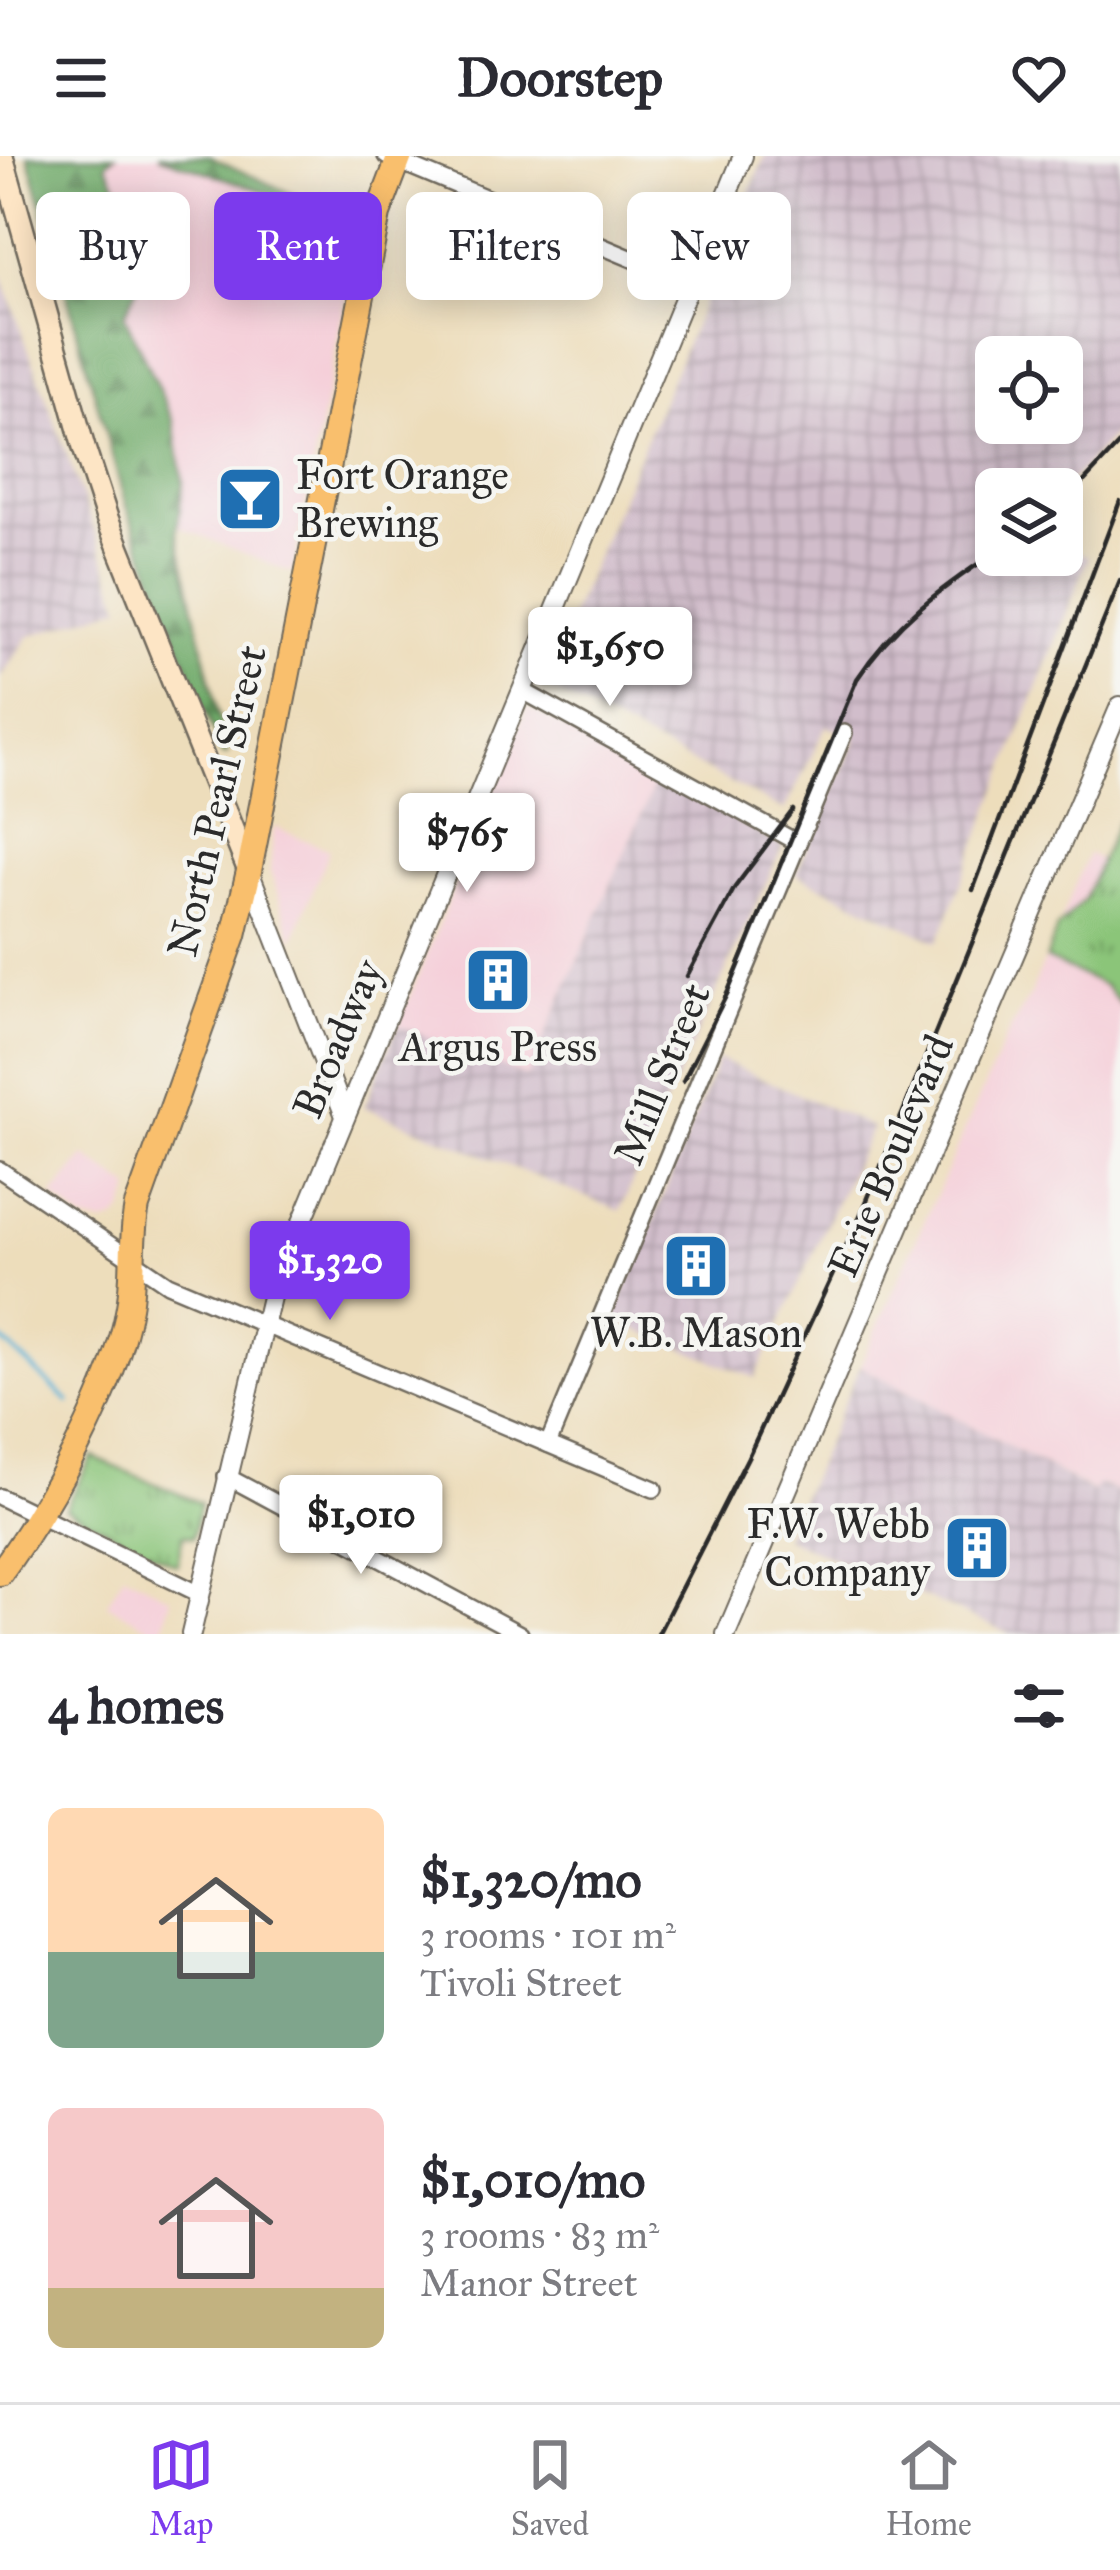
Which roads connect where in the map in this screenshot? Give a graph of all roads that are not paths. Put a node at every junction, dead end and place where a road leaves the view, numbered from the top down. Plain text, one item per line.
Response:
1 (2, 156) edge
2 (394, 158) edge
3 (738, 158) edge
4 (725, 192) edge
5 (627, 256) edge
6 (683, 300) edge
7 (524, 691) junction
8 (1120, 706) edge
9 (844, 733) dead end
10 (796, 842) junction
11 (250, 871) junction
12 (344, 1115) junction
13 (0, 1170) edge
14 (132, 1258) junction
15 (263, 1322) junction
16 (548, 1444) junction
17 (226, 1476) junction
18 (654, 1490) dead end
19 (0, 1497) edge
20 (38, 1517) junction
21 (0, 1573) edge
22 (200, 1594) junction
23 (191, 1634) edge
24 (520, 1634) edge
25 (726, 1634) edge

1 - 11 main road
2 - 5 street
2 - 11 main road, North Pearl Street
3 - 4 street, Broadway
6 - 7 street, Broadway
7 - 10 street
7 - 12 street, Broadway
8 - 25 street, Erie Boulevard
9 - 10 street, Mill Street
10 - 16 street, Mill Street
11 - 12 street
11 - 14 main road, North Pearl Street
12 - 15 street, Broadway
13 - 14 street
14 - 15 street
14 - 20 main road, North Pearl Street
15 - 16 street
15 - 17 street, Broadway
16 - 18 street
17 - 22 street, Broadway
17 - 24 street
19 - 20 street
20 - 21 main road, North Pearl Street
20 - 22 street
22 - 23 street, Broadway

